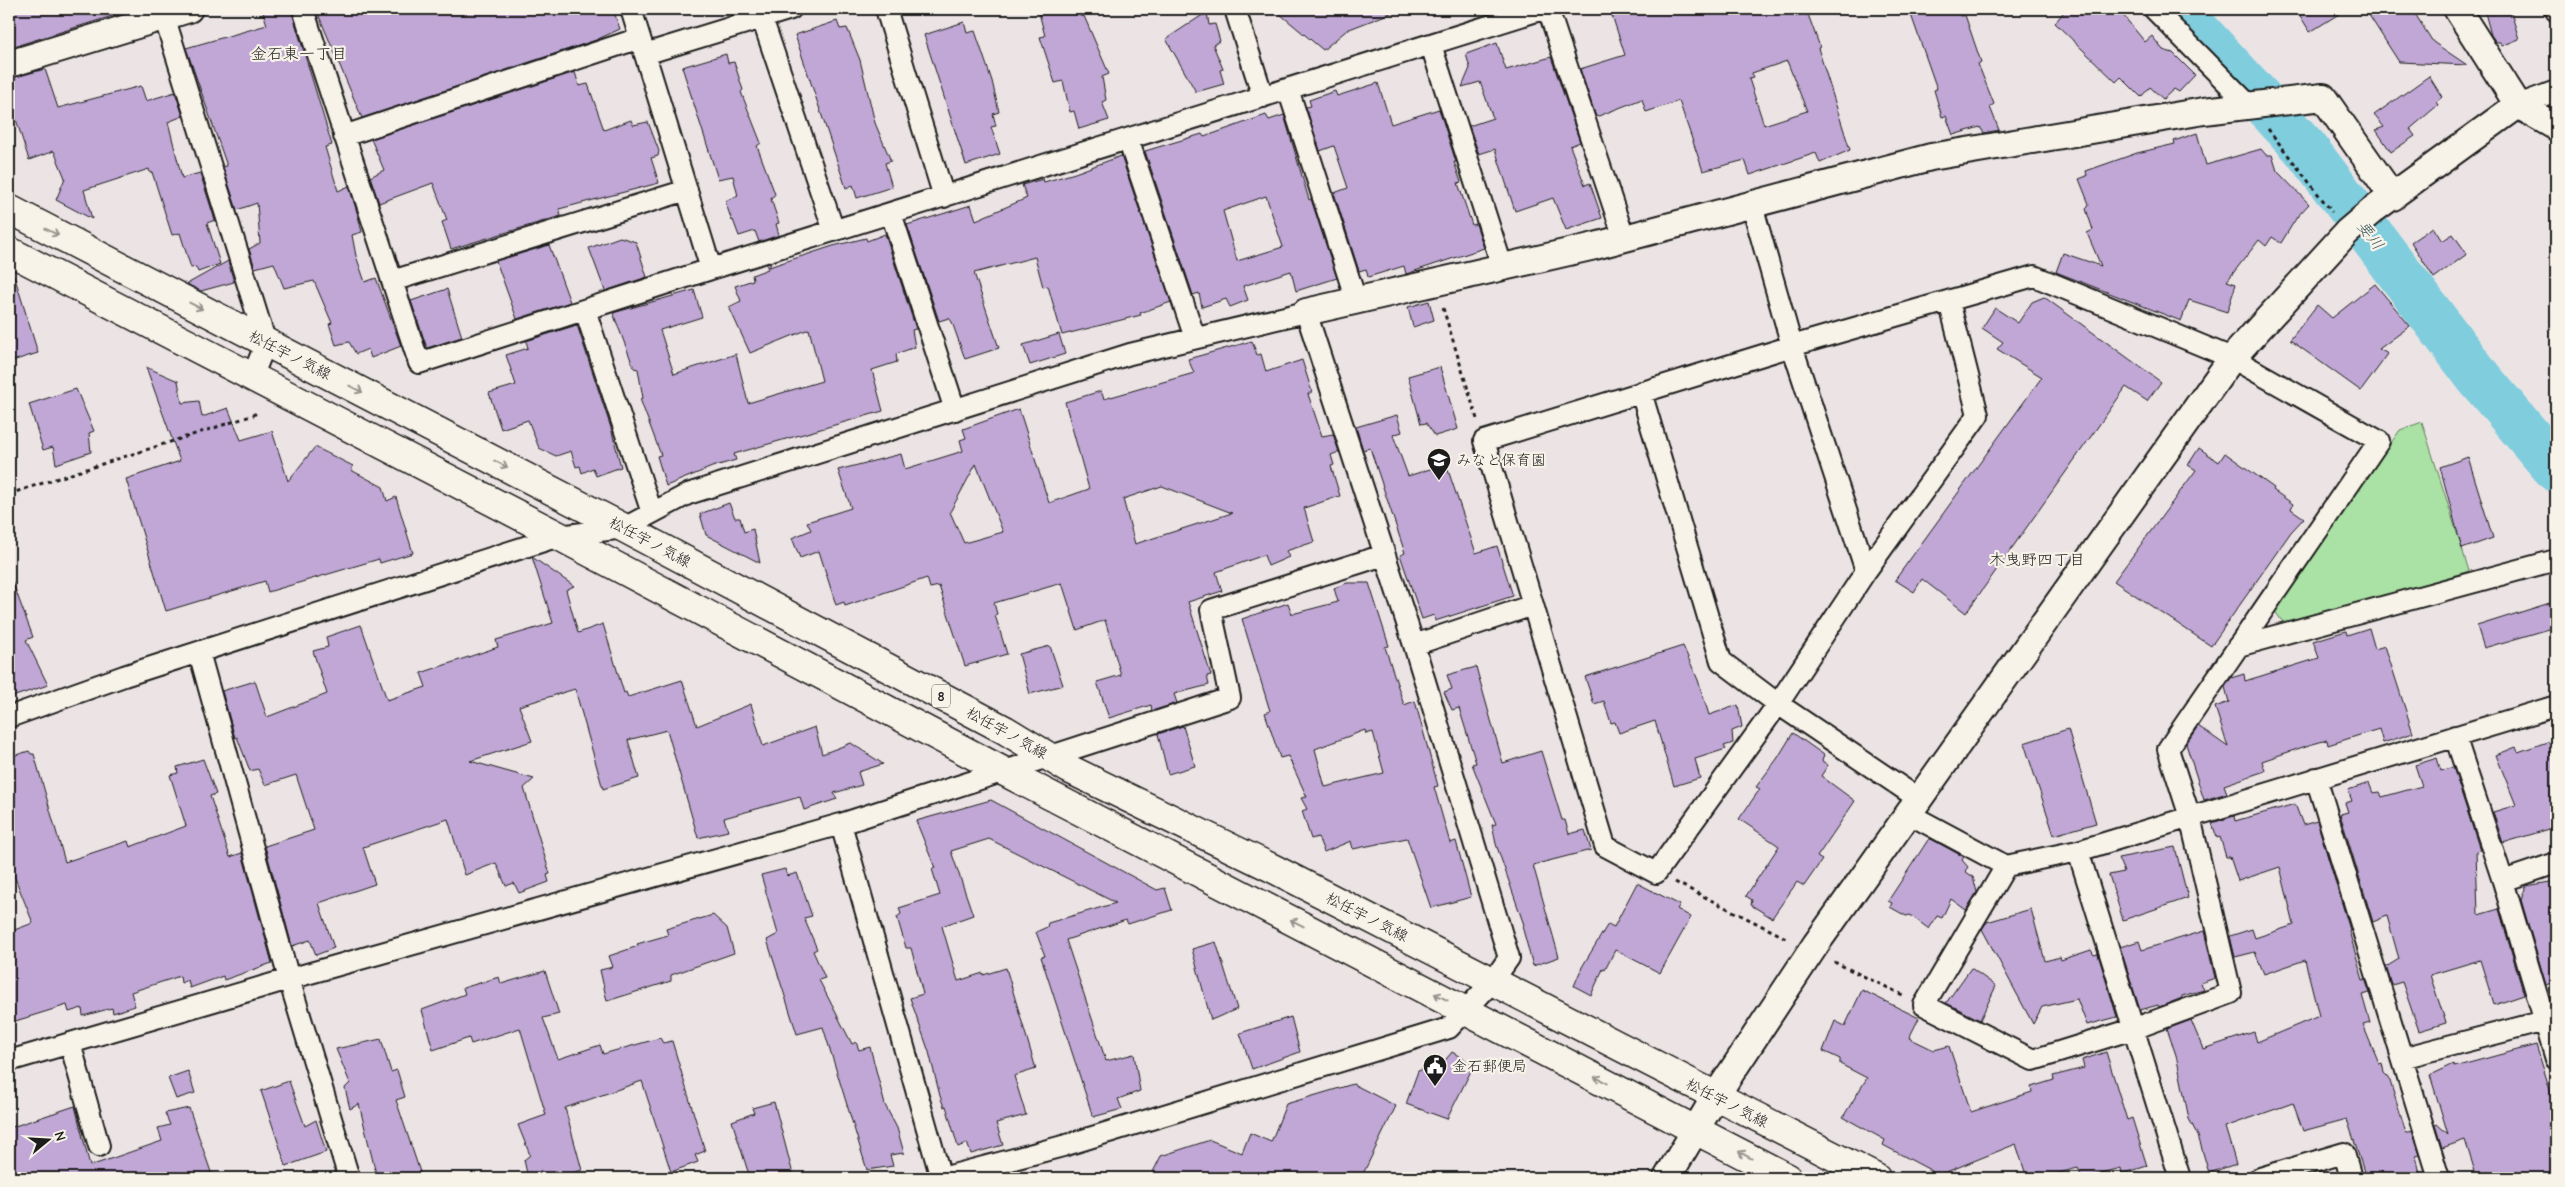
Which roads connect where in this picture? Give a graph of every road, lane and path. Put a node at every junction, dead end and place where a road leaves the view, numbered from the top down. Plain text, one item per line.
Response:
1 (189, 9) edge
2 (303, 9) edge
3 (631, 9) edge
4 (791, 9) edge
5 (886, 9) edge
6 (1236, 9) edge
7 (1543, 9) edge
8 (1548, 9) edge
9 (2154, 9) edge
10 (2457, 9) edge
11 (164, 16) junction
12 (762, 18) junction
13 (1431, 45) junction
14 (642, 46) junction
15 (9, 64) edge
16 (1288, 90) junction
17 (2556, 91) edge
18 (1263, 97) junction
19 (2261, 104) junction
20 (2518, 105) junction
21 (2556, 126) edge
22 (344, 136) junction
23 (1128, 140) junction
24 (687, 190) junction
25 (944, 197) junction
26 (2383, 203) junction
27 (1752, 204) junction
28 (9, 209) edge
29 (891, 213) junction
30 (834, 231) junction
31 (2348, 232) junction
32 (1624, 238) junction
33 (9, 251) edge
34 (1502, 266) junction
35 (711, 269) junction
36 (392, 281) junction
37 (1435, 282) junction
38 (1356, 300) junction
39 (1949, 301) junction
40 (585, 310) junction
41 (1306, 312) junction
42 (1195, 338) junction
43 (266, 343) junction
44 (1792, 346) junction
45 (2232, 358) junction
46 (263, 383) junction
47 (1641, 392) junction
48 (955, 410) junction
49 (1484, 441) junction
50 (9, 494) edge
51 (652, 513) junction
52 (624, 528) junction
53 (559, 536) junction
54 (1384, 554) junction
55 (2556, 560) edge
56 (1866, 571) junction
57 (1533, 605) junction
58 (1414, 645) junction
59 (2238, 646) junction
60 (198, 652) junction
61 (1778, 704) junction
62 (2556, 706) edge
63 (9, 717) edge
64 (2455, 736) junction
65 (1051, 758) junction
66 (1003, 771) junction
67 (2316, 778) junction
68 (1914, 807) junction
69 (2190, 817) junction
70 (841, 824) junction
71 (2078, 851) junction
72 (2556, 864) edge
73 (2006, 866) junction
74 (1656, 873) junction
75 (2503, 881) junction
76 (1812, 951) junction
77 (289, 978) junction
78 (1492, 982) junction
79 (1924, 1005) junction
80 (1467, 1010) junction
81 (2551, 1020) edge
82 (2133, 1029) junction
83 (70, 1043) junction
84 (2402, 1058) junction
85 (2556, 1059) edge
86 (9, 1060) edge
87 (1715, 1097) junction
88 (1697, 1129) junction
89 (99, 1146) dead end
90 (349, 1178) edge
91 (942, 1178) edge
92 (1667, 1178) edge
93 (1788, 1178) edge
94 (1876, 1178) edge
95 (2180, 1178) edge
96 (2260, 1178) edge
97 (2351, 1178) edge
98 (2439, 1178) edge

1 - 11 street
2 - 22 street
3 - 14 street
4 - 12 street
5 - 25 street
6 - 18 street
7 - 13 street
8 - 32 street
9 - 19 street
10 - 20 street
11 - 15 street
11 - 43 street
12 - 14 street
12 - 30 street
13 - 16 street
13 - 34 street
14 - 22 street
14 - 24 street
16 - 18 street
16 - 38 street
17 - 20 street
18 - 23 street
19 - 26 street
19 - 27 street
19 - 31 path
20 - 21 street
20 - 26 street
22 - 36 street
23 - 25 street
23 - 42 street
24 - 35 street
24 - 36 street
25 - 29 street
26 - 31 street
27 - 32 street
27 - 44 street
28 -> 43 main road, 松任宇ノ気線 / 8
29 - 30 street
29 - 48 street
30 - 35 street
31 - 45 street
32 - 34 street
33 - 46 main road
34 - 37 street
35 - 40 street
36 - 40 street
37 - 38 street
37 - 49 path
38 - 41 street
39 - 44 street
39 - 45 street
39 - 56 street
40 - 51 street
41 - 42 street
41 - 54 street
42 - 48 street
43 - 46 street
43 -> 52 main road, 松任宇ノ気線 / 8
44 - 47 street
44 - 56 street
45 - 59 street
45 - 68 street
46 - 50 path
46 - 53 main road
47 - 49 street
47 - 61 street
48 - 51 street
49 - 57 street
51 - 52 street
52 - 53 street
52 - 65 main road, 松任宇ノ気線 / 8
53 - 60 street
53 - 66 main road
54 - 58 street
54 - 65 street
55 - 59 street
56 - 61 street
57 - 58 street
57 - 74 street
58 - 78 street
59 - 69 street
60 - 63 street
60 - 77 street
61 - 68 street
61 - 74 street
62 - 64 street
64 - 67 street
64 - 75 street
65 - 66 street
65 - 78 main road, 松任宇ノ気線 / 8
66 - 70 street
80 -> 66 main road
67 - 69 street
67 - 84 street
68 - 73 street
68 - 76 street
69 - 71 street
69 - 82 street
70 - 77 street
70 - 91 street
71 - 73 street
71 - 82 street
72 - 75 street
73 - 79 street
74 - 76 path
75 - 81 street
76 - 79 path
76 - 87 street
77 - 83 street
77 - 90 street
78 - 80 street
78 - 87 main road, 松任宇ノ気線 / 8
79 - 82 street
88 -> 80 main road
80 - 91 street
81 - 84 street
81 - 85 street
82 - 95 street
83 - 86 street
83 - 89 street
84 - 98 street
87 - 88 street
87 - 94 main road, 松任宇ノ気線 / 8
88 - 92 street
93 -> 88 main road
96 - 97 street

